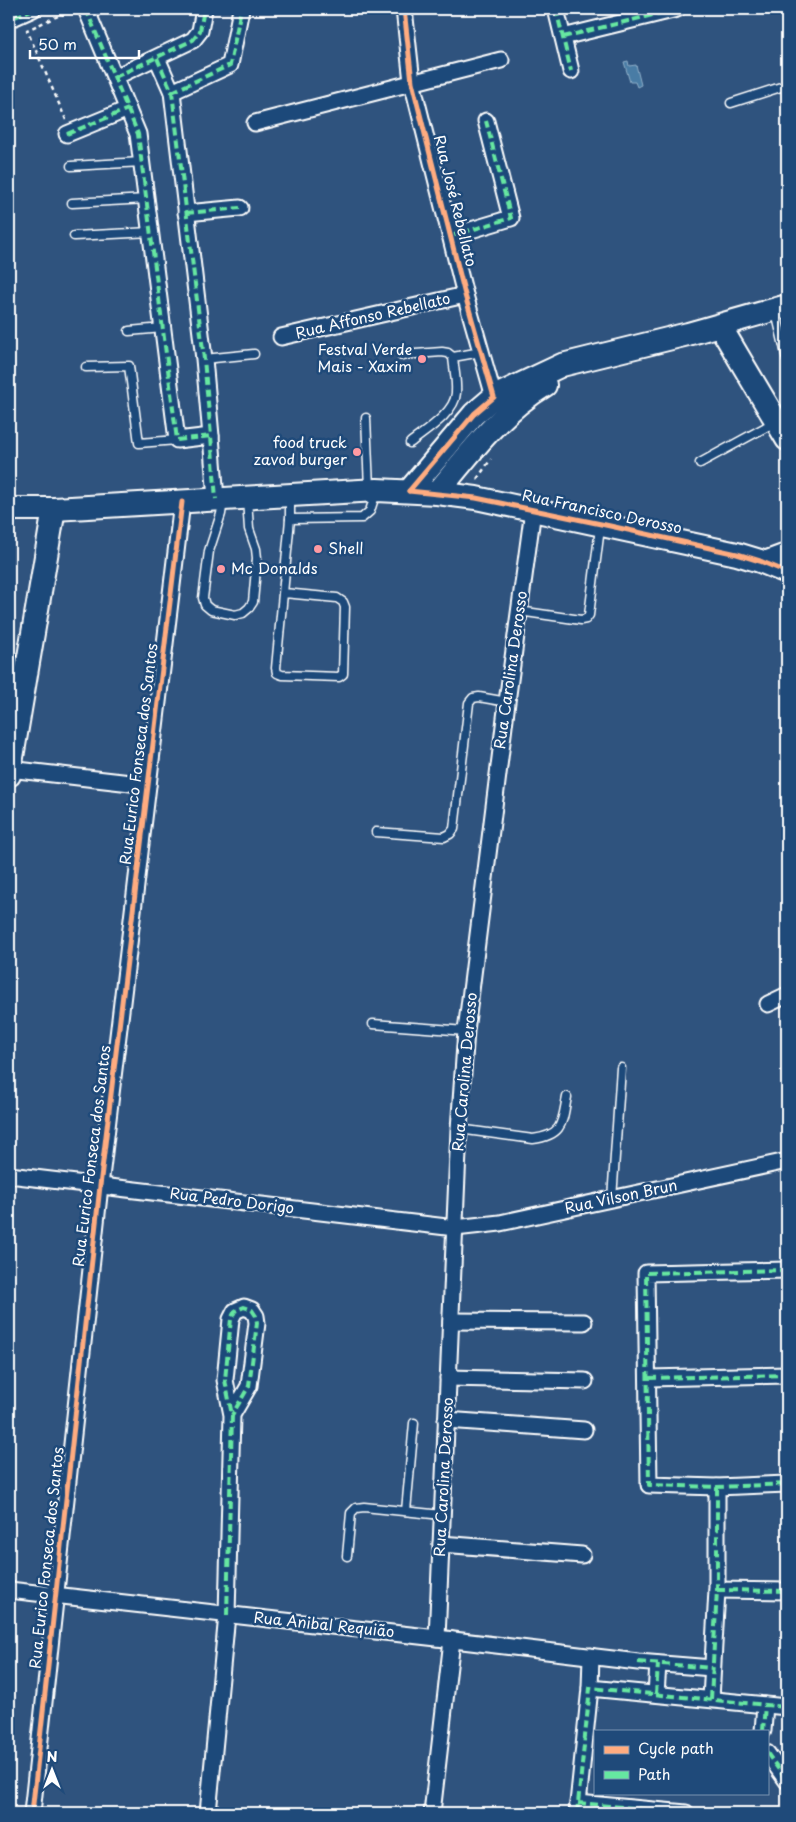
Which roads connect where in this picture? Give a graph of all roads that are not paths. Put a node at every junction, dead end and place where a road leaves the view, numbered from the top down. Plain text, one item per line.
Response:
1 (33, 9) edge
2 (86, 9) edge
3 (204, 9) edge
4 (241, 9) edge
5 (404, 9) edge
6 (556, 9) edge
7 (672, 9) edge
8 (15, 17) dead end
9 (563, 37) junction
10 (158, 58) junction
11 (501, 60) dead end
12 (571, 71) dead end
13 (115, 77) junction
14 (412, 82) junction
15 (787, 85) edge
16 (172, 92) junction
17 (731, 104) dead end
18 (128, 108) junction
19 (486, 121) dead end
20 (255, 123) dead end
21 (67, 129) road end
22 (142, 162) junction
23 (71, 166) dead end
24 (147, 199) junction
25 (72, 203) dead end
26 (240, 208) dead end
27 (186, 213) junction
28 (151, 232) junction
29 (74, 236) dead end
30 (451, 236) junction
31 (465, 295) junction
32 (781, 308) edge
33 (720, 326) junction
34 (163, 328) junction
35 (129, 331) dead end
36 (281, 337) dead end
37 (481, 352) junction
38 (254, 354) dead end
39 (402, 355) dead end
40 (453, 357) junction
41 (204, 359) junction
42 (787, 359) edge
43 (86, 367) dead end
44 (501, 404) junction
45 (366, 418) dead end
46 (782, 430) edge
47 (211, 436) junction
48 (177, 440) junction
49 (410, 443) dead end
50 (700, 463) dead end
51 (373, 490) junction
52 (409, 491) junction
53 (437, 493) junction
54 (290, 495) junction
55 (247, 498) junction
56 (220, 499) junction
57 (182, 502) junction
58 (54, 509) junction
59 (9, 510) edge
60 (533, 510) junction
61 (290, 519) junction
62 (601, 524) junction
63 (787, 551) edge
64 (760, 561) junction
65 (787, 572) edge
66 (284, 593) junction
67 (519, 610) junction
68 (507, 702) junction
69 (9, 771) edge
70 (148, 785) junction
71 (376, 832) dead end
72 (787, 995) edge
73 (768, 1004) dead end
74 (373, 1024) dead end
75 (466, 1031) junction
76 (621, 1068) dead end
77 (567, 1097) dead end
78 (459, 1129) junction
79 (787, 1161) edge
80 (9, 1175) edge
81 (100, 1186) junction
82 (612, 1199) junction
83 (455, 1228) junction
84 (787, 1270) edge
85 (451, 1322) junction
86 (584, 1322) dead end
87 (787, 1375) edge
88 (448, 1378) junction
89 (649, 1378) junction
90 (585, 1381) dead end
91 (232, 1415) junction
92 (446, 1420) junction
93 (414, 1423) dead end
94 (584, 1430) dead end
95 (787, 1484) edge
96 (717, 1487) junction
97 (406, 1511) junction
98 (442, 1515) junction
99 (441, 1544) junction
100 (582, 1555) dead end
101 (347, 1556) dead end
102 (9, 1590) edge
103 (717, 1590) junction
104 (787, 1590) edge
105 (56, 1595) junction
106 (227, 1615) junction
107 (437, 1638) junction
108 (452, 1640) junction
109 (591, 1656) junction
110 (658, 1664) junction
111 (712, 1668) junction
112 (590, 1688) junction
113 (656, 1694) junction
114 (711, 1699) junction
115 (766, 1705) junction
116 (787, 1707) edge
117 (763, 1730) edge
118 (768, 1754) edge
119 (787, 1781) edge
120 (578, 1808) edge
121 (32, 1813) edge
122 (208, 1813) edge
123 (432, 1813) edge
124 (686, 1813) edge

1 - 8 street
2 - 13 street
3 - 10 street
4 - 16 street
5 - 14 street, Rua José Rebellato
6 - 9 street
7 - 9 street
9 - 12 street
10 - 13 street
10 - 16 street
11 - 14 street
13 - 18 street
14 - 20 street
14 - 30 street, Rua José Rebellato
15 - 17 lane
16 - 27 street
18 - 21 street
18 - 22 street
19 - 30 street
22 - 23 lane
22 - 24 street
24 - 25 lane
24 - 28 street
26 - 27 street
27 - 41 street
28 - 29 lane
28 - 34 street
30 - 31 street, Rua José Rebellato
31 - 36 street, Rua Affonso Rebellato
31 - 37 street, Rua José Rebellato
32 - 33 street
32 - 42 lane
33 - 44 street
33 - 46 street
34 - 35 lane
34 - 48 street
37 - 40 lane
37 - 44 street, Rua José Rebellato
38 - 41 lane
39 - 40 lane
40 - 49 lane
41 - 47 street
43 - 48 lane
44 - 52 street
44 - 53 street
45 - 51 lane
46 - 50 lane
47 - 48 street
47 - 56 street
51 - 52 street, Rua Francisco Derosso
51 - 54 street, Rua Francisco Derosso
51 - 61 lane
52 - 53 street, Rua Francisco Derosso
53 - 60 street, Rua Francisco Derosso
54 - 55 street, Rua Francisco Derosso
54 - 61 lane
55 - 56 street, Rua Francisco Derosso
55 - 56 lane
56 - 57 street, Rua Francisco Derosso
57 - 58 street, Rua Francisco Derosso
57 - 70 street, Rua Eurico Fonseca dos Santos
58 - 59 street, Rua Francisco Derosso
58 - 69 street
60 - 62 street, Rua Francisco Derosso
60 - 67 street, Rua Carolina Derosso
61 - 66 lane
62 - 64 street, Rua Francisco Derosso
62 - 67 lane
63 - 64 street
64 - 65 street, Rua Francisco Derosso
66 - 66 lane
67 - 68 street, Rua Carolina Derosso
68 - 71 lane
68 - 75 street, Rua Carolina Derosso
69 - 70 street
70 - 81 street, Rua Eurico Fonseca dos Santos
72 - 73 street
74 - 75 lane
75 - 78 street, Rua Carolina Derosso
76 - 82 lane
77 - 78 lane
78 - 83 street, Rua Carolina Derosso
79 - 82 street, Rua Vilson Brun
80 - 81 street, Rua Pedro Dorigo
81 - 83 street, Rua Pedro Dorigo
81 - 105 street, Rua Eurico Fonseca dos Santos
82 - 83 street, Rua Vilson Brun
83 - 85 street, Rua Carolina Derosso
84 - 89 street
85 - 86 street
85 - 88 street, Rua Carolina Derosso
87 - 89 street
88 - 90 street
88 - 92 street, Rua Carolina Derosso
89 - 96 street
91 - 91 street
91 - 106 street
92 - 94 street
92 - 98 street, Rua Carolina Derosso
93 - 97 lane
95 - 96 street
96 - 103 street
97 - 98 lane
97 - 101 lane
98 - 99 street, Rua Carolina Derosso
99 - 100 street
99 - 107 street, Rua Carolina Derosso
102 - 105 street, Rua Anibal Requião
103 - 104 street
103 - 111 street
105 - 106 street, Rua Anibal Requião
105 - 121 street, Rua Eurico Fonseca dos Santos
106 - 107 street, Rua Anibal Requião
106 - 122 street
107 - 108 street, Rua Anibal Requião
108 - 109 street, Rua Anibal Requião
108 - 123 street
109 - 110 street, Rua Anibal Requião
109 - 112 street
110 - 111 street, Rua Anibal Requião
110 - 113 street
111 - 114 street
112 - 113 street
112 - 120 street
113 - 114 street
114 - 115 street
115 - 116 street
115 - 117 street
118 - 119 street
120 - 124 street

